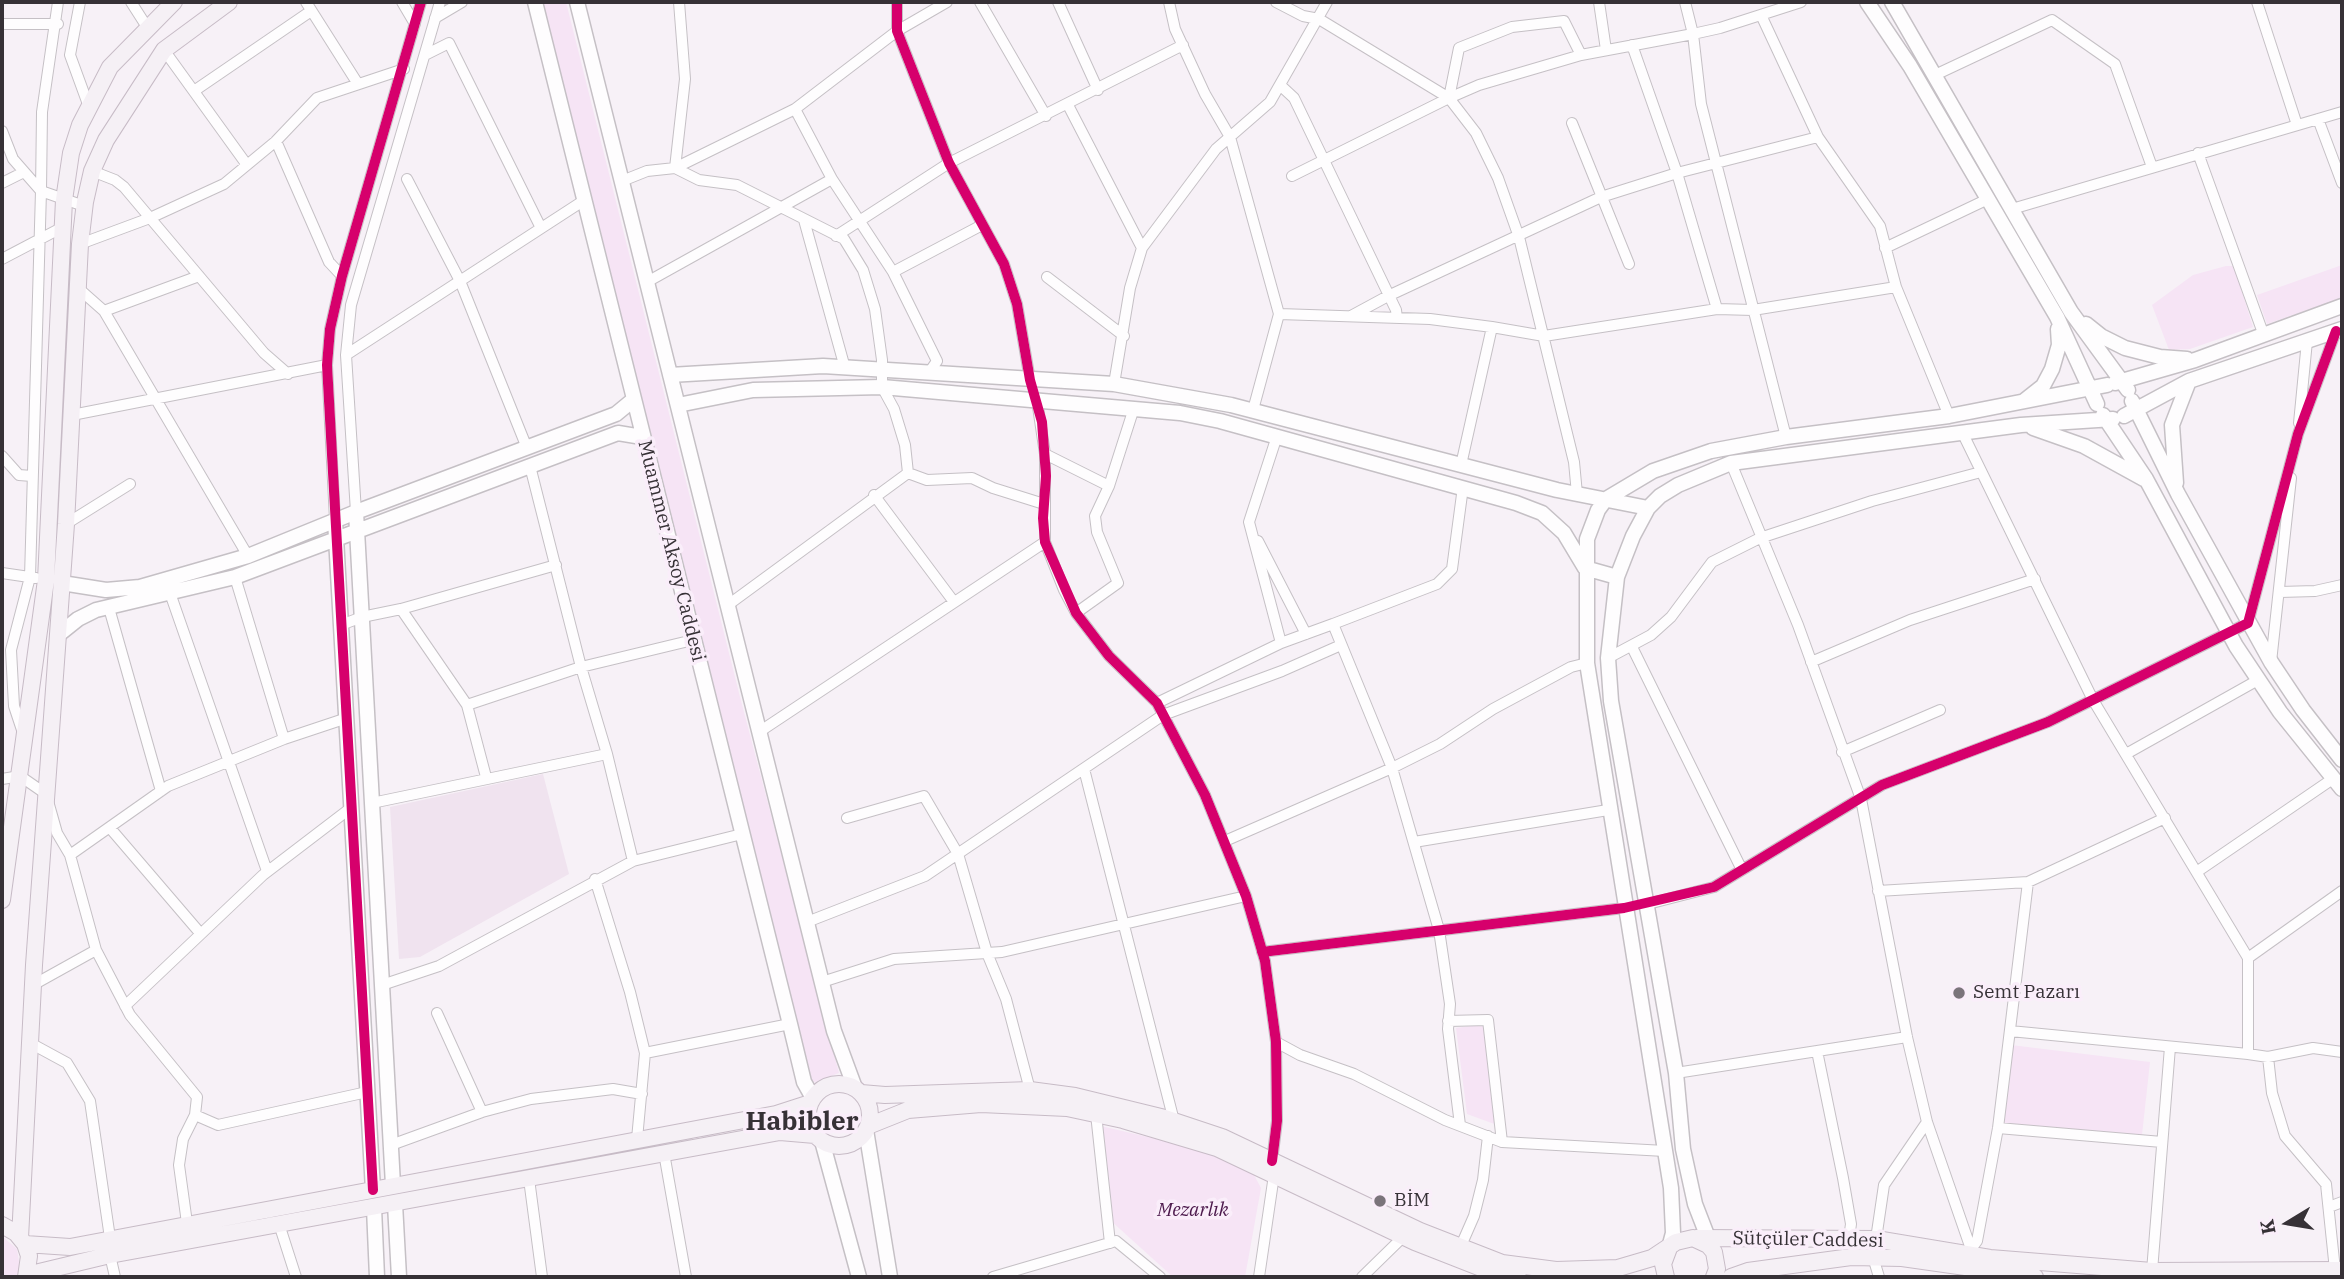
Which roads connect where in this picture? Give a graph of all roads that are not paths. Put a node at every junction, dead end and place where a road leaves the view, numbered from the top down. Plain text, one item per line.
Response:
1 (58, 2) edge
2 (80, 2) edge
3 (131, 2) edge
4 (174, 2) edge
5 (229, 2) edge
6 (402, 2) edge
7 (421, 2) edge
8 (440, 2) edge
9 (462, 2) edge
10 (535, 2) edge
11 (577, 2) edge
12 (679, 2) edge
13 (897, 2) edge
14 (947, 2) edge
15 (981, 2) edge
16 (1058, 2) edge
17 (1169, 2) edge
18 (1276, 2) edge
19 (1327, 2) edge
20 (1598, 2) edge
21 (1685, 2) edge
22 (1801, 2) edge
23 (1867, 2) edge
24 (1892, 2) edge
25 (2257, 2) edge
26 (308, 6) edge
27 (1762, 15) junction
28 (435, 18) junction
29 (1319, 19) junction
30 (415, 23) junction
31 (2, 24) edge
32 (58, 24) junction
33 (147, 27) junction
34 (897, 31) junction
35 (1693, 34) junction
36 (1183, 45) junction
37 (1632, 45) junction
38 (164, 50) junction
39 (1606, 50) junction
40 (425, 55) junction
41 (1581, 55) junction
42 (404, 69) junction
43 (1935, 75) junction
44 (358, 84) junction
45 (1280, 85) junction
46 (1098, 90) junction
47 (194, 91) junction
48 (1449, 98) junction
49 (1068, 105) junction
50 (89, 107) junction
51 (794, 109) junction
52 (2342, 112) edge
53 (1046, 116) junction
54 (2318, 119) junction
55 (1572, 123) dead end
56 (2297, 125) junction
57 (2, 131) edge
58 (1230, 137) junction
59 (1818, 137) junction
60 (276, 142) junction
61 (2198, 153) junction
62 (1324, 161) junction
63 (948, 163) junction
64 (1716, 163) junction
65 (247, 165) junction
66 (2152, 167) junction
67 (675, 168) junction
68 (24, 172) junction
69 (92, 172) junction
70 (1677, 173) junction
71 (1292, 176) dead end
72 (407, 179) dead end
73 (832, 179) junction
74 (622, 181) junction
75 (2, 183) edge
76 (2342, 183) edge
77 (41, 191) junction
78 (1601, 197) junction
79 (1988, 199) junction
80 (64, 200) junction
81 (583, 201) junction
82 (84, 206) junction
83 (782, 208) junction
84 (2012, 209) junction
85 (150, 218) junction
86 (804, 219) junction
87 (861, 220) junction
88 (982, 225) junction
89 (62, 227) junction
90 (541, 228) junction
91 (836, 236) junction
92 (1518, 237) junction
93 (39, 239) junction
94 (80, 244) junction
95 (1142, 248) junction
96 (1885, 248) junction
97 (2, 259) edge
98 (1629, 264) dead end
99 (893, 272) junction
100 (199, 276) junction
101 (342, 276) junction
102 (1047, 277) dead end
103 (460, 281) junction
104 (647, 282) junction
105 (1896, 287) junction
106 (78, 288) junction
107 (1388, 296) junction
108 (2342, 306) edge
109 (1717, 309) junction
110 (1754, 310) junction
111 (104, 312) junction
112 (2071, 313) junction
113 (1279, 314) junction
114 (1351, 316) junction
115 (2057, 317) junction
116 (1397, 318) junction
117 (1492, 327) junction
118 (2339, 330) edge
119 (2263, 333) junction
120 (1124, 336) junction
121 (1544, 336) junction
122 (2307, 341) junction
123 (346, 355) junction
124 (2195, 360) junction
125 (327, 365) junction
126 (845, 368) junction
127 (882, 370) junction
128 (288, 374) junction
129 (928, 374) junction
130 (670, 375) junction
131 (1030, 380) junction
132 (2189, 381) junction
133 (1114, 384) junction
134 (882, 387) junction
135 (2090, 389) junction
136 (632, 400) junction
137 (1037, 400) junction
138 (156, 401) junction
139 (2021, 402) junction
140 (2116, 402) junction
141 (678, 405) junction
142 (1134, 408) junction
143 (1253, 410) junction
144 (72, 415) junction
145 (1950, 416) junction
146 (2021, 425) junction
147 (1963, 434) junction
148 (2298, 434) junction
149 (1277, 436) junction
150 (642, 437) junction
151 (1786, 437) junction
152 (527, 447) junction
153 (1045, 454) junction
154 (2, 456) edge
155 (2291, 459) junction
156 (1731, 463) junction
157 (1461, 465) junction
158 (530, 466) junction
159 (1981, 472) junction
160 (908, 473) junction
161 (32, 476) junction
162 (2146, 479) junction
163 (130, 484) dead end
164 (1109, 486) junction
165 (1463, 487) junction
166 (1577, 494) junction
167 (2178, 494) junction
168 (874, 495) junction
169 (1606, 499) junction
170 (1044, 504) junction
171 (1648, 508) junction
172 (356, 512) junction
173 (335, 520) junction
174 (1249, 522) junction
175 (66, 524) junction
176 (357, 530) junction
177 (337, 538) junction
178 (1760, 538) junction
179 (1045, 542) junction
180 (248, 556) junction
181 (556, 565) junction
182 (1585, 568) junction
183 (2, 573) edge
184 (236, 577) junction
185 (1617, 577) junction
186 (2035, 579) junction
187 (46, 580) junction
188 (2342, 584) edge
189 (2280, 592) junction
190 (170, 593) junction
191 (954, 602) junction
192 (728, 605) junction
193 (109, 608) junction
194 (401, 609) junction
195 (1076, 613) junction
196 (362, 617) junction
197 (2248, 623) junction
198 (1333, 624) junction
199 (341, 625) junction
200 (2229, 633) junction
201 (1306, 634) junction
202 (58, 635) junction
203 (693, 640) junction
204 (1281, 643) junction
205 (1341, 645) junction
206 (1632, 647) junction
207 (1608, 658) junction
208 (1811, 662) junction
209 (2271, 662) junction
210 (1587, 663) junction
211 (581, 667) junction
212 (2258, 680) junction
213 (2093, 701) junction
214 (1157, 703) junction
215 (467, 705) junction
216 (1940, 710) dead end
217 (1163, 715) junction
218 (346, 718) junction
219 (760, 732) junction
220 (284, 739) junction
221 (25, 741) junction
222 (1843, 752) junction
223 (607, 754) junction
224 (2126, 754) junction
225 (2342, 759) edge
226 (229, 761) junction
227 (1392, 768) junction
228 (1084, 769) junction
229 (20, 776) junction
230 (486, 777) junction
231 (2, 779) edge
232 (2338, 783) edge
233 (161, 791) junction
234 (46, 794) junction
235 (1861, 799) junction
236 (372, 803) junction
237 (352, 807) junction
238 (1608, 810) junction
239 (847, 818) dead end
240 (2165, 818) junction
241 (110, 828) junction
242 (742, 834) junction
243 (1225, 841) junction
244 (1414, 842) junction
245 (958, 854) junction
246 (70, 855) junction
247 (633, 861) junction
248 (1742, 870) junction
249 (267, 871) junction
250 (2198, 872) junction
251 (595, 879) junction
252 (2028, 882) junction
253 (1878, 891) junction
254 (2342, 891) edge
255 (1246, 896) junction
256 (2, 900) edge
257 (1644, 905) junction
258 (1625, 908) junction
259 (807, 922) junction
260 (1126, 923) junction
261 (1439, 930) junction
262 (200, 933) junction
263 (96, 950) junction
264 (1262, 952) junction
265 (987, 953) junction
266 (2248, 958) junction
267 (822, 982) junction
268 (33, 985) junction
269 (382, 985) junction
270 (125, 1006) junction
271 (438, 1013) dead end
272 (1448, 1021) junction
273 (790, 1024) junction
274 (2010, 1031) junction
275 (1907, 1037) junction
276 (1276, 1042) junction
277 (32, 1044) junction
278 (2170, 1047) junction
279 (1817, 1051) junction
280 (2342, 1052) edge
281 (645, 1053) junction
282 (2248, 1054) junction
283 (2268, 1057) junction
284 (1676, 1073) junction
285 (1652, 1076) junction
286 (1030, 1090) junction
287 (858, 1091) junction
288 (367, 1092) junction
289 (642, 1094) junction
290 (812, 1100) junction
291 (482, 1112) junction
292 (1096, 1114) junction
293 (195, 1115) junction
294 (1174, 1121) junction
295 (1927, 1122) junction
296 (1460, 1125) junction
297 (867, 1128) junction
298 (1998, 1128) junction
299 (1488, 1136) junction
300 (818, 1138) junction
301 (637, 1139) junction
302 (1502, 1142) junction
303 (2162, 1142) junction
304 (391, 1145) junction
305 (1665, 1151) junction
306 (664, 1153) junction
307 (1273, 1168) junction
308 (529, 1179) junction
309 (393, 1185) junction
310 (373, 1190) junction
311 (2342, 1202) edge
312 (395, 1204) junction
313 (2329, 1207) junction
314 (374, 1208) junction
315 (187, 1223) junction
316 (279, 1224) junction
317 (2, 1225) edge
318 (1404, 1236) junction
319 (110, 1238) junction
320 (1849, 1238) junction
321 (1875, 1239) junction
322 (23, 1241) junction
323 (1110, 1243) junction
324 (1705, 1243) junction
325 (1460, 1248) junction
326 (1669, 1248) junction
327 (1971, 1252) junction
328 (110, 1255) junction
329 (1873, 1257) junction
330 (2339, 1270) edge
331 (2152, 1271) junction
332 (1748, 1274) edge
333 (26, 1277) edge
334 (32, 1277) edge
335 (115, 1277) edge
336 (296, 1277) edge
337 (377, 1277) edge
338 (399, 1277) edge
339 (542, 1277) edge
340 (686, 1277) edge
341 (859, 1277) edge
342 (890, 1277) edge
343 (998, 1277) edge
344 (1160, 1277) edge
345 (1259, 1277) edge
346 (1362, 1277) edge
347 (1518, 1277) edge
348 (1666, 1277) edge
349 (1714, 1277) edge
350 (1731, 1277) edge
351 (1879, 1277) edge
352 (2035, 1277) edge

1 - 32 street
2 - 50 street
3 - 33 street
4 - 33 main road
5 - 38 main road
6 - 30 street
7 - 30 street
8 - 28 street
9 - 28 street
10 - 81 street, Muammer Aksoy Caddesi
11 - 74 street
12 - 67 street
13 - 34 street
14 - 34 street
15 - 53 street
16 - 46 street
17 - 36 street
18 - 29 street
19 - 29 street
20 - 39 street
21 - 35 street
22 - 27 street
23 - 79 street
24 - 43 street
25 - 56 street
26 - 44 street
26 - 47 street
27 - 35 street
27 - 59 street
28 - 40 street
29 - 45 street
29 - 48 street
30 - 42 street
31 - 32 street
32 - 77 street
33 - 50 main road
34 - 51 street
34 - 63 street
35 - 37 street
35 - 64 street
36 - 46 street
36 - 58 street
37 - 39 street
37 - 70 street
38 - 47 street
38 - 69 main road
39 - 41 street
40 - 90 street
40 - 123 street
41 - 48 street
41 - 48 street
42 - 44 street
42 - 101 street
43 - 66 street
43 - 84 street
44 - 60 street
45 - 58 street
45 - 62 street
46 - 49 street
47 - 65 street
48 - 62 street
48 - 92 street
49 - 53 street
49 - 95 street
50 - 80 main road
51 - 67 street
51 - 73 street
52 - 54 street
53 - 63 street
54 - 56 street
54 - 76 street
55 - 78 street
56 - 61 street
57 - 68 street
58 - 95 street
58 - 113 street
59 - 64 street
59 - 96 street
60 - 65 street
60 - 101 street
61 - 66 street
61 - 119 street
62 - 71 street
62 - 107 street
63 - 87 street
63 - 88 street
64 - 70 street
64 - 110 street
65 - 85 street
66 - 84 street
67 - 74 street
67 - 83 street
68 - 75 street
68 - 77 street
69 - 82 main road
69 - 85 street
70 - 78 street
70 - 109 street
72 - 103 street
73 - 83 street
73 - 87 street
74 - 104 street
77 - 80 street
77 - 93 street
78 - 92 street
78 - 98 street
79 - 96 street
79 - 115 street
80 - 82 street
80 - 89 main road
81 - 90 street
81 - 136 street, Muammer Aksoy Caddesi
82 - 94 main road
83 - 86 street
83 - 104 street
84 - 112 street
85 - 94 street
85 - 100 street
86 - 91 street
86 - 126 street
87 - 91 street
87 - 99 street
88 - 99 street
88 - 131 street
89 - 93 street
89 - 187 main road
90 - 103 street
91 - 127 street
92 - 107 street
92 - 121 street
93 - 97 street
93 - 161 street
94 - 106 main road
95 - 120 street
96 - 105 street
99 - 129 street
100 - 111 street
100 - 128 street
101 - 125 street
102 - 120 street
103 - 123 street
103 - 152 street
104 - 130 street
105 - 110 street
105 - 145 street
106 - 111 street
106 - 144 main road
107 - 114 street
107 - 116 street
108 - 119 street
109 - 110 street
109 - 121 street
110 - 151 street
111 - 138 street
112 - 124 street
112 - 140 street
113 - 114 street
113 - 143 street
114 - 116 street
115 - 135 street
115 - 139 street
116 - 117 street
117 - 121 street
117 - 157 street
118 - 122 street
118 - 148 street
119 - 124 street
120 - 133 street
121 - 166 street
122 - 132 street
122 - 148 street
123 - 172 street
124 - 140 street
125 - 128 street
125 - 173 street
126 - 127 street
126 - 130 street
127 - 129 street
127 - 134 street
128 - 138 street
129 - 131 street
130 - 141 street
131 - 133 street
131 - 137 street
132 - 140 street
132 - 167 street
133 - 143 street
134 - 137 street
134 - 141 street
134 - 160 street
135 - 139 street
135 - 140 street
136 - 150 street, Muammer Aksoy Caddesi
136 - 152 street
137 - 142 street
137 - 153 street
138 - 144 street
138 - 180 street
139 - 145 street
140 - 146 street
140 - 162 street
140 - 167 street
141 - 192 street
142 - 149 street
142 - 164 street
143 - 157 street
144 - 175 main road
145 - 151 street
146 - 147 street
146 - 162 street
147 - 156 street
147 - 159 street
148 - 155 street
149 - 165 street
149 - 174 street
150 - 158 street
150 - 203 street, Muammer Aksoy Caddesi
151 - 169 street
152 - 172 street
153 - 164 street
153 - 170 street
154 - 161 street
155 - 189 street
155 - 197 street
156 - 171 street
156 - 178 street
157 - 166 street
158 - 176 street
158 - 181 street
159 - 178 street
159 - 186 street
160 - 168 street
160 - 170 street
161 - 187 street
162 - 200 street
163 - 175 street
164 - 195 street
165 - 182 street
165 - 198 street
166 - 169 street
167 - 197 street
168 - 191 street
168 - 192 street
169 - 171 street
169 - 182 street
170 - 179 street
171 - 185 street
172 - 173 street
172 - 176 street
173 - 177 street
173 - 180 street
174 - 201 street
174 - 204 street
175 - 187 main road
176 - 177 street
176 - 196 street
177 - 184 street
177 - 199 street
178 - 206 street
178 - 208 street
179 - 191 street
179 - 195 street
180 - 187 street
181 - 194 street
181 - 211 street
182 - 185 street
182 - 210 street
183 - 187 street
184 - 190 street
184 - 220 street
185 - 207 street
186 - 208 street
186 - 213 street
187 - 202 main road
187 - 221 main road
187 - 221 street
188 - 189 street
189 - 209 street
190 - 193 street
190 - 226 street
191 - 219 street
192 - 219 street
193 - 202 street
193 - 233 street
194 - 196 street
194 - 215 street
195 - 214 street
196 - 199 street
196 - 236 street
197 - 200 street
197 - 209 street
198 - 201 street
198 - 205 street
199 - 218 street
200 - 212 street
200 - 213 street
201 - 204 street
202 - 234 main road
203 - 211 street
203 - 242 street, Muammer Aksoy Caddesi
204 - 214 street
205 - 217 street
205 - 227 street
206 - 207 street
206 - 248 street
207 - 257 street
208 - 222 street
209 - 225 street
210 - 227 street
210 - 238 street
211 - 215 street
211 - 223 street
212 - 224 street
212 - 232 street
213 - 224 street
213 - 235 street
214 - 217 street
215 - 230 street
216 - 222 street
217 - 228 street
217 - 243 street
218 - 220 street
218 - 237 street
219 - 259 street
220 - 226 street
221 - 229 main road
222 - 235 street
223 - 230 street
223 - 247 street
224 - 240 street
226 - 233 street
226 - 249 street
227 - 243 street
227 - 244 street
228 - 245 street
228 - 260 street
229 - 231 street
229 - 234 street
229 - 256 main road
230 - 236 street
232 - 250 street
233 - 241 street
234 - 246 street
234 - 268 main road
235 - 248 street
235 - 253 street
236 - 237 street
236 - 269 street
237 - 249 street
237 - 288 street
238 - 244 street
238 - 258 street
239 - 245 street
240 - 250 street
240 - 252 street
241 - 246 street
241 - 262 street
242 - 247 street
242 - 273 street, Muammer Aksoy Caddesi
243 - 255 street
244 - 261 street
245 - 259 street
245 - 265 street
246 - 263 street
247 - 251 street
248 - 257 street
249 - 262 street
250 - 266 street
251 - 269 street
251 - 281 street
252 - 253 street
252 - 274 street
253 - 275 street
254 - 266 street
255 - 260 street
255 - 264 street
257 - 258 street
257 - 284 street
258 - 261 street
258 - 285 street
259 - 267 street
260 - 265 street
260 - 294 street
261 - 264 street
261 - 272 street
262 - 270 street
263 - 268 street
263 - 270 street
264 - 276 street
265 - 267 street
265 - 286 street
266 - 282 street
267 - 287 street
268 - 277 main road
269 - 304 street
270 - 293 street
271 - 291 street
272 - 296 street
272 - 302 street
273 - 281 street
273 - 290 street, Muammer Aksoy Caddesi
274 - 278 street
274 - 298 street
275 - 279 street
275 - 295 street
276 - 296 street
276 - 307 street
277 - 319 street
277 - 322 main road
278 - 282 street
278 - 303 street
279 - 284 street
279 - 320 street
280 - 283 street
281 - 289 street
282 - 283 street
283 - 313 street
284 - 285 street
284 - 324 street
285 - 305 street
286 - 287 main road
286 - 294 main road
287 - 290 main road
287 - 297 main road
288 - 293 street
288 - 310 street
289 - 291 street
289 - 301 street
290 - 300 main road
290 - 301 main road
291 - 304 street
292 - 297 main road
292 - 307 main road
292 - 323 street
293 - 315 street
294 - 307 main road
295 - 321 street
295 - 327 street
296 - 299 street
297 - 300 main road
297 - 342 street
298 - 303 street
298 - 327 street
299 - 302 street
299 - 325 street
300 - 306 main road
300 - 341 street
301 - 309 main road
302 - 305 street
303 - 331 street
304 - 309 street
305 - 326 street
306 - 308 main road
306 - 340 street
307 - 318 main road
307 - 325 main road
307 - 345 street
308 - 312 main road
308 - 339 street
309 - 310 main road
310 - 315 main road
311 - 313 street
312 - 314 main road
312 - 338 street
313 - 330 street
314 - 316 main road
314 - 337 street
315 - 319 main road
316 - 328 main road
316 - 336 street
317 - 322 main road
318 - 346 street
318 - 347 main road
319 - 322 main road
320 - 321 main road, Sütçüler Caddesi
320 - 324 main road, Sütçüler Caddesi
321 - 327 main road, Sütçüler Caddesi
322 - 333 main road
323 - 343 street
323 - 344 street
324 - 326 main road
324 - 349 main road
325 - 326 main road
326 - 348 main road
327 - 331 main road, Sütçüler Caddesi
328 - 334 main road
328 - 335 street
329 - 332 main road, Sütçüler Caddesi
329 - 351 street
329 - 352 main road, Sütçüler Caddesi
330 - 331 main road, Sütçüler Caddesi
332 - 350 main road, Sütçüler Caddesi

